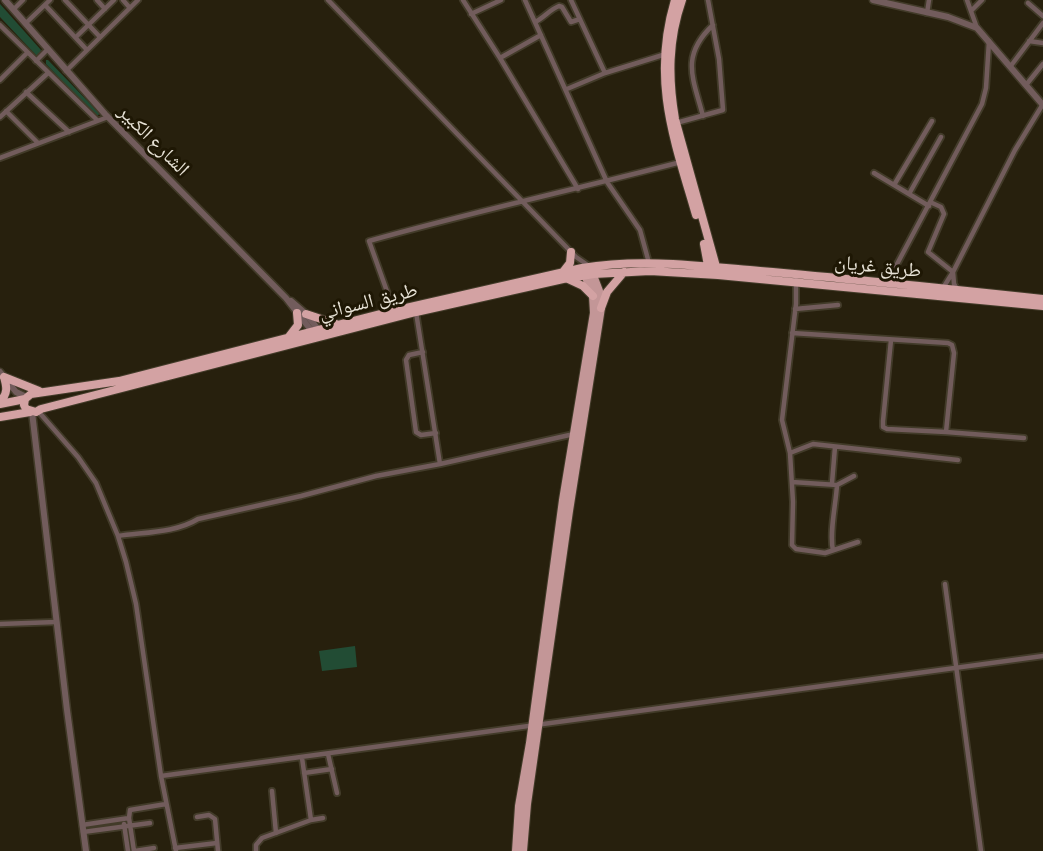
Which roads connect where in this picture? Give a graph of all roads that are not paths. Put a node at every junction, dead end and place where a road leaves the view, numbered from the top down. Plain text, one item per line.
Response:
1 (5, 0) edge
2 (23, 0) edge
3 (50, 0) edge
4 (65, 0) edge
5 (97, 0) edge
6 (114, 0) edge
7 (123, 0) edge
8 (138, 0) edge
9 (328, 0) edge
10 (463, 0) edge
11 (501, 0) edge
12 (525, 0) edge
13 (571, 0) edge
14 (675, 0) edge
15 (682, 0) edge
16 (708, 0) edge
17 (874, 0) edge
18 (907, 0) edge
19 (929, 0) edge
20 (967, 0) edge
21 (982, 0) edge
22 (1028, 3) dead end
23 (45, 5) junction
24 (130, 8) junction
25 (14, 9) junction
26 (105, 9) junction
27 (906, 9) junction
28 (971, 11) junction
29 (927, 13) junction
30 (471, 14) junction
31 (1043, 16) edge
32 (580, 19) junction
33 (535, 22) junction
34 (1043, 22) edge
35 (26, 24) junction
36 (0, 25) edge
37 (88, 25) junction
38 (713, 26) junction
39 (977, 28) junction
40 (5, 31) junction
41 (541, 35) junction
42 (0, 37) edge
43 (75, 37) junction
44 (100, 37) junction
45 (989, 41) junction
46 (1029, 41) junction
47 (1043, 43) edge
48 (48, 49) junction
49 (87, 50) junction
50 (27, 53) junction
51 (667, 54) junction
52 (500, 58) junction
53 (36, 61) junction
54 (1043, 64) edge
55 (1010, 67) junction
56 (66, 71) junction
57 (48, 73) junction
58 (605, 73) junction
59 (0, 80) edge
60 (1026, 85) junction
61 (567, 89) junction
62 (26, 92) junction
63 (1042, 102) edge
64 (6, 111) junction
65 (703, 116) junction
66 (0, 117) edge
67 (108, 117) junction
68 (97, 120) junction
69 (932, 121) dead end
70 (676, 123) junction
71 (69, 132) junction
72 (941, 137) dead end
73 (38, 143) junction
74 (0, 158) edge
75 (684, 162) junction
76 (874, 172) dead end
77 (607, 182) junction
78 (894, 185) junction
79 (578, 189) junction
80 (909, 194) junction
81 (523, 201) junction
82 (929, 204) junction
83 (573, 254) junction
84 (650, 267) junction
85 (588, 271) junction
86 (713, 271) junction
87 (624, 272) junction
88 (953, 272) junction
89 (563, 275) junction
90 (796, 278) junction
91 (886, 284) junction
92 (940, 290) junction
93 (959, 291) junction
94 (593, 296) junction
95 (286, 298) junction
96 (1043, 299) edge
97 (838, 305) dead end
98 (1043, 306) edge
99 (601, 308) junction
100 (795, 309) junction
101 (394, 311) junction
102 (416, 312) junction
103 (297, 313) junction
104 (306, 314) junction
105 (340, 325) junction
106 (792, 333) junction
107 (318, 334) junction
108 (288, 339) junction
109 (891, 340) junction
110 (423, 352) junction
111 (2, 374) edge
112 (41, 394) junction
113 (26, 398) junction
114 (0, 403) edge
115 (35, 411) junction
116 (0, 417) edge
117 (946, 432) junction
118 (436, 433) junction
119 (578, 433) junction
120 (1024, 438) dead end
121 (835, 447) junction
122 (790, 453) junction
123 (958, 460) dead end
124 (440, 464) junction
125 (854, 476) dead end
126 (792, 482) junction
127 (835, 484) junction
128 (118, 536) junction
129 (858, 542) dead end
130 (833, 550) junction
131 (945, 584) dead end
132 (56, 622) junction
133 (0, 624) edge
134 (1043, 656) edge
135 (957, 668) junction
136 (535, 725) junction
137 (328, 754) junction
138 (302, 758) junction
139 (332, 769) junction
140 (304, 773) junction
141 (161, 776) junction
142 (272, 791) dead end
143 (338, 793) dead end
144 (166, 804) junction
145 (197, 817) dead end
146 (127, 818) junction
147 (323, 818) dead end
148 (311, 820) junction
149 (102, 822) junction
150 (150, 823) dead end
151 (128, 826) junction
152 (83, 828) junction
153 (102, 829) junction
154 (276, 833) junction
155 (217, 843) junction
156 (154, 849) dead end
157 (175, 849) edge
158 (86, 851) edge
159 (128, 851) edge
160 (137, 851) edge
161 (218, 851) edge
162 (256, 851) edge
163 (516, 851) edge
164 (523, 851) edge
165 (981, 851) edge

1 - 25 street, الشارع الكبير
2 - 25 street
3 - 23 street
4 - 37 street
5 - 26 street
6 - 26 street
7 - 24 street
8 - 24 street
9 - 81 street
10 - 30 street
11 - 30 street
12 - 33 street
13 - 32 street
14 - 51 highway
15 - 51 highway
16 - 38 street
17 - 27 street
18 - 27 street
19 - 29 street
20 - 28 street
21 - 28 street
22 - 31 street
23 - 35 street
23 - 43 street
24 - 44 street
25 - 35 street, الشارع الكبير
26 - 37 street
27 - 29 street
28 - 39 street
29 - 39 street
30 - 52 street
32 - 33 street
32 - 58 street
33 - 41 street
34 - 46 street
35 - 48 street, الشارع الكبير
36 - 40 street
37 - 43 street
37 - 44 street
38 - 65 street
38 - 65 street
39 - 45 street
40 - 42 street
40 - 50 street
41 - 52 street
41 - 61 street
43 - 49 street
44 - 49 street
45 - 55 street
45 - 82 street
46 - 47 street
46 - 55 street
48 - 53 street
48 - 56 street, الشارع الكبير
49 - 56 street
50 - 53 street
50 - 59 street
51 - 58 street
51 - 70 highway
51 - 75 highway
52 - 79 street
53 - 57 street
54 - 60 street
55 - 60 street
56 - 67 street, الشارع الكبير
57 - 62 street
57 - 68 street
58 - 61 street
60 - 63 street
61 - 77 street
62 - 64 street
62 - 71 street
63 - 88 street
64 - 66 street
64 - 73 street
65 - 70 street
67 - 68 street
67 - 95 street, الشارع الكبير
68 - 71 street
69 - 78 street
70 - 75 highway
71 - 73 street
72 - 80 street
73 - 74 street
75 - 77 street
75 - 86 highway
76 - 78 street
77 - 79 street
77 - 84 street
78 - 80 street
79 - 81 street
80 - 82 street
81 - 83 street
81 - 101 street
82 - 88 street
82 - 91 street
83 - 85 street
83 - 89 highway
84 - 85 highway, طريق السواني
84 - 86 highway, طريق السواني
84 - 87 highway, طريق السواني
85 - 87 highway, طريق السواني
85 - 89 highway, طريق السواني
85 - 94 main road
85 - 99 main road
86 - 90 highway, طريق غريان
87 - 99 highway
88 - 92 street
88 - 93 street
89 - 94 highway
89 - 101 highway, طريق السواني
89 - 102 highway, طريق السواني
90 - 91 highway, طريق غريان
90 - 98 highway, طريق غريان
90 - 100 street
91 - 92 highway, طريق غريان
92 - 93 highway, طريق غريان
93 - 96 highway, طريق غريان
94 - 119 main road
95 - 103 street, الشارع الكبير
95 - 104 street, الشارع الكبير
97 - 100 street
99 - 119 main road
100 - 106 street
101 - 105 highway, طريق السواني
102 - 107 highway, طريق السواني
102 - 110 street
103 - 107 street, الشارع الكبير
103 - 108 highway
104 - 105 highway
104 - 107 street, الشارع الكبير
105 - 107 highway, طريق السواني
106 - 109 street
106 - 122 street
107 - 108 highway, طريق السواني
107 - 115 highway, طريق السواني
108 - 112 highway, طريق السواني
109 - 117 street
109 - 117 street
110 - 118 street
110 - 118 street
111 - 112 highway
111 - 113 street
111 - 114 highway
112 - 113 highway, طريق السواني
112 - 115 highway
113 - 114 highway
113 - 115 highway
115 - 116 highway, طريق السواني
115 - 128 street
115 - 132 street
117 - 120 street
118 - 124 street
119 - 124 street
119 - 136 main road
121 - 122 street
121 - 123 street
121 - 127 street
122 - 126 street
124 - 128 street
125 - 127 street
126 - 127 street
126 - 130 street
127 - 130 street
128 - 141 street
129 - 130 street
131 - 135 street
132 - 133 street
132 - 152 street
134 - 135 street
135 - 136 street
135 - 165 street
136 - 137 street
136 - 163 main road
136 - 164 main road
137 - 138 street
137 - 139 street
138 - 140 street
138 - 141 street
139 - 140 street
139 - 143 street
140 - 148 street
141 - 144 street
142 - 154 street
144 - 146 street
144 - 157 street
145 - 155 street
146 - 149 street
146 - 151 street
147 - 148 street
148 - 154 street
149 - 152 street
149 - 153 street
150 - 151 street
151 - 153 street
151 - 159 street
151 - 160 street
152 - 153 street
152 - 158 street
154 - 162 street
155 - 157 street
155 - 161 street
156 - 160 street

